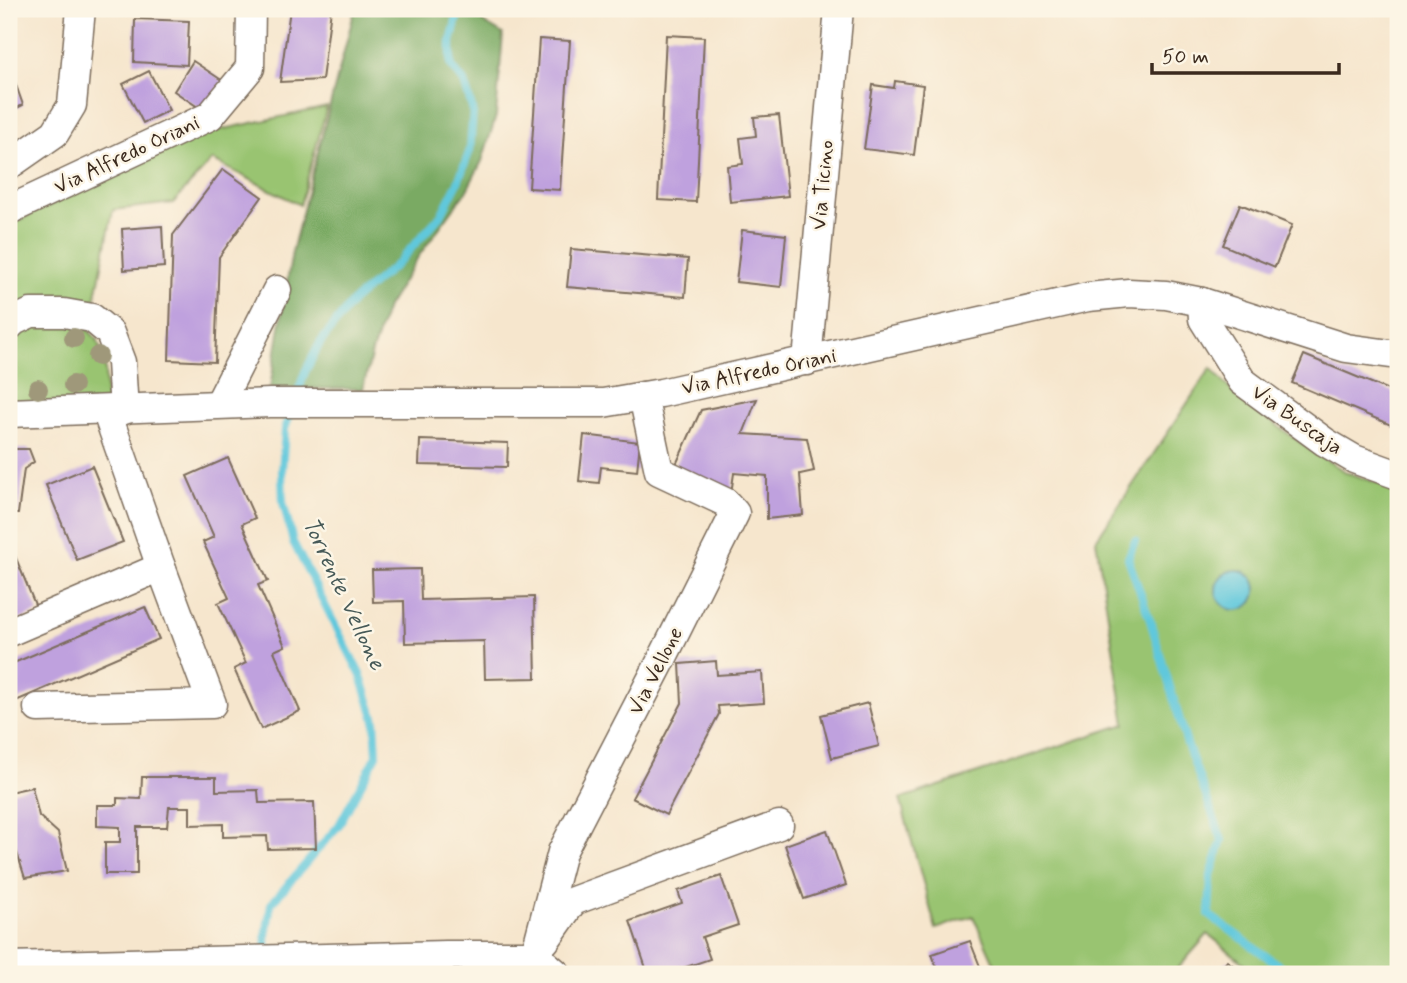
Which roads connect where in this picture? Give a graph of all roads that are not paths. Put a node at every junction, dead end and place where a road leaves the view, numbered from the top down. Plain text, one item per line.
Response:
1 (81, 9) edge
2 (251, 9) edge
3 (839, 9) edge
4 (9, 165) edge
5 (9, 210) edge
6 (277, 290) dead end
7 (1202, 302) junction
8 (9, 326) edge
9 (1398, 355) edge
10 (807, 361) junction
11 (643, 396) junction
12 (219, 404) junction
13 (115, 410) junction
14 (9, 413) edge
15 (1398, 475) edge
16 (161, 567) junction
17 (9, 632) edge
18 (38, 708) dead end
19 (779, 825) dead end
20 (535, 955) junction
21 (9, 965) edge
22 (558, 974) edge

1 - 4 street
2 - 5 street, Via Alfredo Oriani
3 - 10 street, Via Ticino
6 - 12 street
7 - 9 street, Via Alfredo Oriani
7 - 10 street, Via Alfredo Oriani
7 - 15 street, Via Buscaja
8 - 13 street
10 - 11 street, Via Alfredo Oriani
11 - 12 street, Via Alfredo Oriani
11 - 20 street, Via Vellone
12 - 13 street, Via Alfredo Oriani
13 - 14 street, Via Alfredo Oriani
13 - 16 street
16 - 17 street
16 - 18 street
19 - 20 street
20 - 21 street
20 - 22 street

